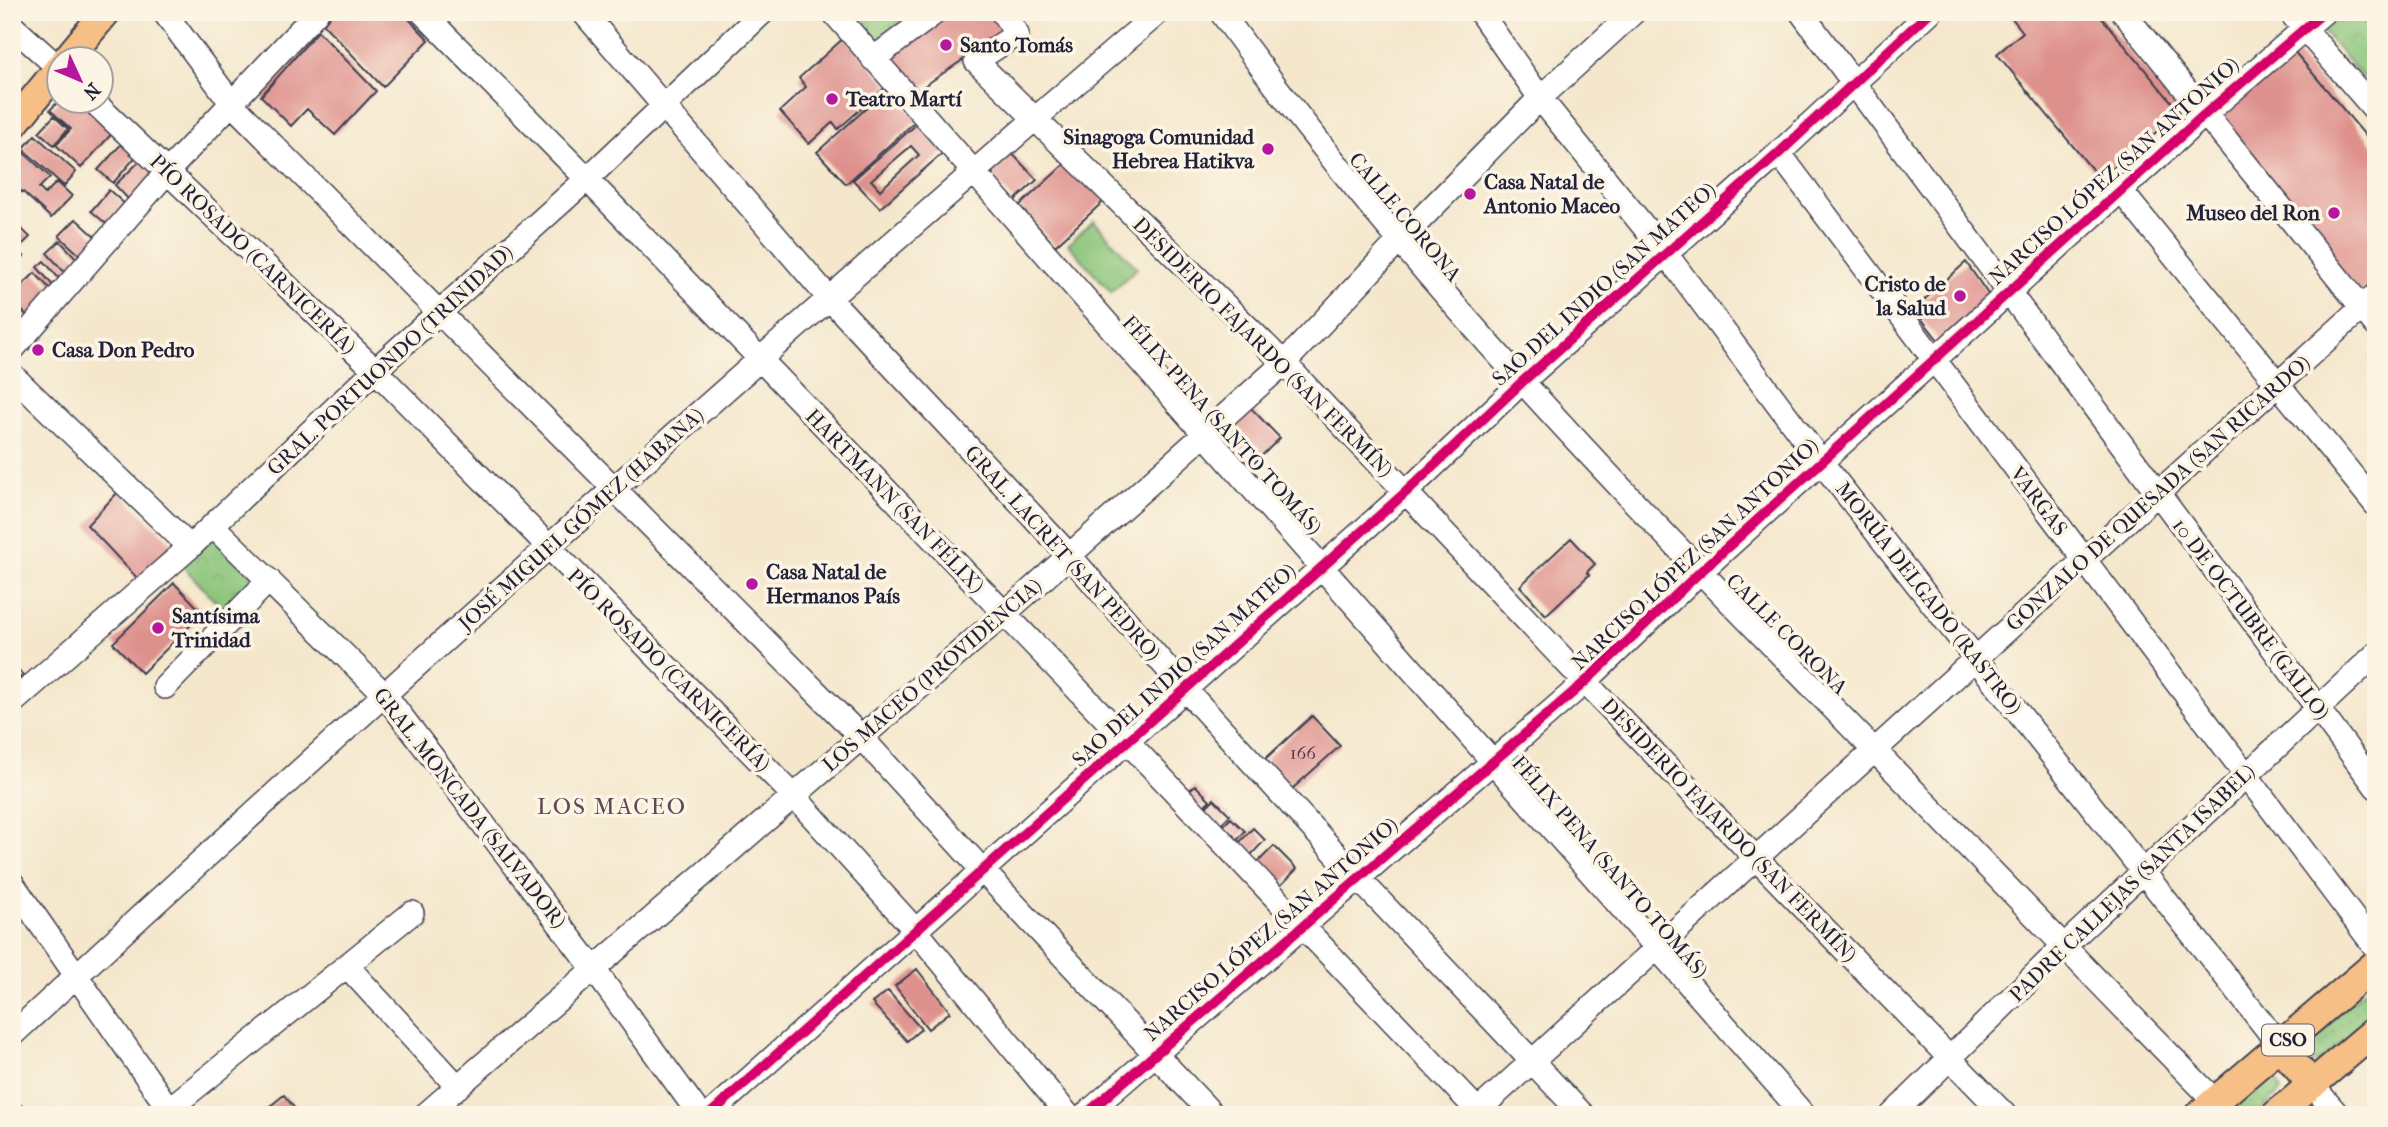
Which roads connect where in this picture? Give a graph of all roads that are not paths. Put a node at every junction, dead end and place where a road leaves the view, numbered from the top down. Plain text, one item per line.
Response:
1 (106, 12) edge
2 (164, 12) edge
3 (317, 12) edge
4 (422, 12) edge
5 (583, 12) edge
6 (763, 12) edge
7 (833, 12) edge
8 (936, 12) edge
9 (1002, 12) edge
10 (1159, 12) edge
11 (1221, 12) edge
12 (1480, 12) edge
13 (1801, 12) edge
14 (1930, 12) edge
15 (2123, 12) edge
16 (2324, 12) edge
17 (1633, 13) edge
18 (2296, 20) edge
19 (12, 26) edge
20 (78, 46) edge
21 (46, 54) edge
22 (873, 59) junction
23 (1853, 82) junction
24 (46, 84) edge
25 (1540, 98) junction
26 (663, 105) junction
27 (233, 106) junction
28 (2376, 111) edge
29 (2204, 115) junction
30 (109, 116) edge
31 (1034, 120) junction
32 (12, 126) edge
33 (1779, 153) junction
34 (973, 170) junction
35 (167, 172) junction
36 (587, 179) junction
37 (2121, 191) junction
38 (1398, 242) junction
39 (1666, 254) junction
40 (2007, 293) junction
41 (828, 297) junction
42 (2371, 309) edge
43 (440, 311) junction
44 (12, 349) edge
45 (759, 359) junction
46 (1934, 362) junction
47 (1284, 363) junction
48 (375, 370) junction
49 (12, 375) edge
50 (1522, 382) junction
51 (2277, 385) junction
52 (1203, 436) junction
53 (1822, 463) junction
54 (615, 489) junction
55 (1406, 492) junction
56 (2158, 494) junction
57 (2376, 505) edge
58 (213, 526) junction
59 (190, 547) junction
60 (547, 547) junction
61 (1070, 556) junction
62 (2085, 561) junction
63 (1321, 566) junction
64 (1699, 573) junction
65 (268, 579) junction
66 (1004, 614) junction
67 (2376, 654) edge
68 (1977, 657) junction
69 (1585, 682) junction
70 (165, 687) dead end
71 (1186, 690) junction
72 (385, 695) junction
73 (12, 704) edge
74 (2318, 707) junction
75 (860, 736) junction
76 (1127, 741) junction
77 (1875, 750) junction
78 (1492, 762) junction
79 (2244, 776) junction
80 (2376, 787) edge
81 (793, 794) junction
82 (1758, 860) junction
83 (984, 872) junction
84 (2143, 873) junction
85 (1358, 878) junction
86 (12, 883) edge
87 (412, 913) dead end
88 (1301, 925) junction
89 (918, 932) junction
90 (2063, 947) junction
91 (2376, 948) edge
92 (1657, 949) junction
93 (2376, 964) edge
94 (347, 966) junction
95 (593, 968) junction
96 (77, 975) junction
97 (2376, 1030) edge
98 (12, 1035) edge
99 (2281, 1047) junction
100 (1157, 1054) junction
101 (1951, 1058) junction
102 (1532, 1060) junction
103 (2312, 1085) junction
104 (458, 1087) junction
105 (2207, 1108) edge
106 (171, 1112) edge
107 (1477, 1113) edge
108 (425, 1115) edge
109 (700, 1115) edge
110 (709, 1115) edge
111 (1069, 1115) edge
112 (1085, 1115) edge
113 (1213, 1115) edge
114 (1583, 1115) edge
115 (1804, 1115) edge
116 (1892, 1115) edge
117 (2005, 1115) edge
118 (2276, 1115) edge
119 (2338, 1115) edge

1 - 20 main road
2 - 27 street
3 - 27 street
4 - 36 street, HARTMANN (SAN FÉLIX)
5 - 26 street, GRAL. LACRET (SAN PEDRO)
6 - 26 street, GRAL. PORTUONDO (TRINIDAD)
7 - 22 street, FÉLIX PENA (SANTO TOMÁS)
8 - 22 street
9 - 31 street, DESIDERIO FAJARDO (SAN FERMÍN)
10 - 31 street, JOSÉ MIGUEL GÓMEZ (HABANA)
11 - 38 street, CALLE CORONA
12 - 25 street, MORÚA DELGADO (RASTRO)
13 - 23 street, 10 DE OCTUBRE (GALLO)
14 - 23 street, SAO DEL INDIO (SAN MATEO)
15 - 29 street
16 - 18 street, NARCISO LÓPEZ (SAN ANTONIO)
17 - 25 street, LOS MACEO (PROVIDENCIA)
18 - 28 street
18 - 29 street, NARCISO LÓPEZ (SAN ANTONIO)
19 - 21 street
22 - 34 street, FÉLIX PENA (SANTO TOMÁS)
23 - 33 street, SAO DEL INDIO (SAN MATEO)
23 - 40 street, 10 DE OCTUBRE (GALLO)
24 - 32 main road
25 - 38 street, LOS MACEO (PROVIDENCIA)
25 - 39 street, MORÚA DELGADO (RASTRO)
26 - 36 street, GRAL. PORTUONDO (TRINIDAD)
26 - 41 street, GRAL. LACRET (SAN PEDRO)
27 - 35 street
27 - 43 street
29 - 37 street, NARCISO LÓPEZ (SAN ANTONIO)
29 - 42 street
30 - 35 street, PÍO ROSADO (CARNICERÍA)
31 - 34 street, JOSÉ MIGUEL GÓMEZ (HABANA)
31 - 47 street, DESIDERIO FAJARDO (SAN FERMÍN)
33 - 39 street, SAO DEL INDIO (SAN MATEO)
33 - 46 street, VARGAS
34 - 41 street, JOSÉ MIGUEL GÓMEZ (HABANA)
34 - 52 street, FÉLIX PENA (SANTO TOMÁS)
35 - 44 street
35 - 48 street, PÍO ROSADO (CARNICERÍA)
36 - 43 street, GRAL. PORTUONDO (TRINIDAD)
36 - 45 street, HARTMANN (SAN FÉLIX)
37 - 40 street, NARCISO LÓPEZ (SAN ANTONIO)
37 - 51 street
38 - 47 street, LOS MACEO (PROVIDENCIA)
38 - 50 street, CALLE CORONA
39 - 50 street, SAO DEL INDIO (SAN MATEO)
39 - 53 street, MORÚA DELGADO (RASTRO)
40 - 46 street, NARCISO LÓPEZ (SAN ANTONIO)
40 - 56 street, 10 DE OCTUBRE (GALLO)
41 - 45 street, JOSÉ MIGUEL GÓMEZ (HABANA)
41 - 61 street, GRAL. LACRET (SAN PEDRO)
42 - 51 street, GONZALO DE QUESADA (SAN RICARDO)
43 - 48 street, GRAL. PORTUONDO (TRINIDAD)
43 - 54 street
45 - 54 street, JOSÉ MIGUEL GÓMEZ (HABANA)
45 - 66 street, HARTMANN (SAN FÉLIX)
46 - 53 street, NARCISO LÓPEZ (SAN ANTONIO)
46 - 62 street, VARGAS
47 - 52 street, LOS MACEO (PROVIDENCIA)
47 - 55 street, DESIDERIO FAJARDO (SAN FERMÍN)
48 - 58 street, GRAL. PORTUONDO (TRINIDAD)
48 - 60 street, PÍO ROSADO (CARNICERÍA)
49 - 59 street
50 - 55 street, SAO DEL INDIO (SAN MATEO)
50 - 64 street, CALLE CORONA
51 - 56 street, GONZALO DE QUESADA (SAN RICARDO)
51 - 57 street
52 - 61 street, LOS MACEO (PROVIDENCIA)
52 - 63 street, FÉLIX PENA (SANTO TOMÁS)
53 - 64 street, NARCISO LÓPEZ (SAN ANTONIO)
53 - 68 street, MORÚA DELGADO (RASTRO)
54 - 60 street, JOSÉ MIGUEL GÓMEZ (HABANA)
54 - 75 street
55 - 63 street, SAO DEL INDIO (SAN MATEO)
55 - 69 street, DESIDERIO FAJARDO (SAN FERMÍN)
56 - 62 street, GONZALO DE QUESADA (SAN RICARDO)
56 - 74 street, 10 DE OCTUBRE (GALLO)
58 - 59 street, GRAL. PORTUONDO (TRINIDAD)
58 - 65 street, GRAL. MONCADA (SALVADOR)
59 - 73 street, GRAL. PORTUONDO (TRINIDAD)
60 - 72 street, JOSÉ MIGUEL GÓMEZ (HABANA)
60 - 81 street, PÍO ROSADO (CARNICERÍA)
61 - 66 street, LOS MACEO (PROVIDENCIA)
61 - 71 street, GRAL. LACRET (SAN PEDRO)
62 - 68 street, GONZALO DE QUESADA (SAN RICARDO)
62 - 79 street, VARGAS
63 - 71 street, SAO DEL INDIO (SAN MATEO)
63 - 78 street, FÉLIX PENA (SANTO TOMÁS)
64 - 69 street, NARCISO LÓPEZ (SAN ANTONIO)
64 - 77 street, CALLE CORONA
65 - 70 street
65 - 72 street, GRAL. MONCADA (SALVADOR)
66 - 75 street, LOS MACEO (PROVIDENCIA)
66 - 76 street, HARTMANN (SAN FÉLIX)
67 - 74 street, PADRE CALLEJAS (SANTA ISABEL)
68 - 77 street, GONZALO DE QUESADA (SAN RICARDO)
68 - 84 street, MORÚA DELGADO (RASTRO)
69 - 78 street, NARCISO LÓPEZ (SAN ANTONIO)
69 - 82 street, DESIDERIO FAJARDO (SAN FERMÍN)
71 - 76 street, SAO DEL INDIO (SAN MATEO)
71 - 85 street, GRAL. LACRET (SAN PEDRO)
72 - 95 street, GRAL. MONCADA (SALVADOR)
72 - 96 street, JOSÉ MIGUEL GÓMEZ (HABANA)
74 - 79 street, PADRE CALLEJAS (SANTA ISABEL)
74 - 80 street, 10 DE OCTUBRE (GALLO)
75 - 81 street, LOS MACEO (PROVIDENCIA)
75 - 83 street
76 - 83 street, SAO DEL INDIO (SAN MATEO)
76 - 88 street, HARTMANN (SAN FÉLIX)
77 - 82 street, GONZALO DE QUESADA (SAN RICARDO)
77 - 90 street, CALLE CORONA
78 - 85 street, NARCISO LÓPEZ (SAN ANTONIO)
78 - 92 street, FÉLIX PENA (SANTO TOMÁS)
79 - 84 street, PADRE CALLEJAS (SANTA ISABEL)
79 - 91 street, VARGAS
81 - 89 street, PÍO ROSADO (CARNICERÍA)
81 - 95 street, LOS MACEO (PROVIDENCIA)
82 - 92 street, GONZALO DE QUESADA (SAN RICARDO)
82 - 101 street, DESIDERIO FAJARDO (SAN FERMÍN)
83 - 89 street, SAO DEL INDIO (SAN MATEO)
83 - 100 street
84 - 90 street, PADRE CALLEJAS (SANTA ISABEL)
84 - 99 street, MORÚA DELGADO (RASTRO)
85 - 88 street, NARCISO LÓPEZ (SAN ANTONIO)
85 - 102 street, GRAL. LACRET (SAN PEDRO)
86 - 96 street
87 - 94 street
88 - 100 street, NARCISO LÓPEZ (SAN ANTONIO)
88 - 107 street, HARTMANN (SAN FÉLIX)
89 - 110 street, SAO DEL INDIO (SAN MATEO)
89 - 111 street, PÍO ROSADO (CARNICERÍA)
90 - 101 street, PADRE CALLEJAS (SANTA ISABEL)
90 - 105 street, CALLE CORONA
92 - 102 street, GONZALO DE QUESADA (SAN RICARDO)
92 - 115 street, FÉLIX PENA (SANTO TOMÁS)
93 - 99 main road, CSO
94 - 104 street
94 - 106 street
95 - 104 street, LOS MACEO (PROVIDENCIA)
95 - 109 street, GRAL. MONCADA (SALVADOR)
96 - 98 street, JOSÉ MIGUEL GÓMEZ (HABANA)
96 - 106 street
97 - 103 main road, CSO
99 - 103 main road
99 - 105 main road, CSO
100 - 112 street, NARCISO LÓPEZ (SAN ANTONIO)
100 - 113 street
101 - 116 street, PADRE CALLEJAS (SANTA ISABEL)
101 - 117 street, DESIDERIO FAJARDO (SAN FERMÍN)
102 - 107 street, GONZALO DE QUESADA (SAN RICARDO)
102 - 114 street, GRAL. LACRET (SAN PEDRO)
103 - 118 main road, CSO
103 - 119 street
104 - 108 street, LOS MACEO (PROVIDENCIA)

